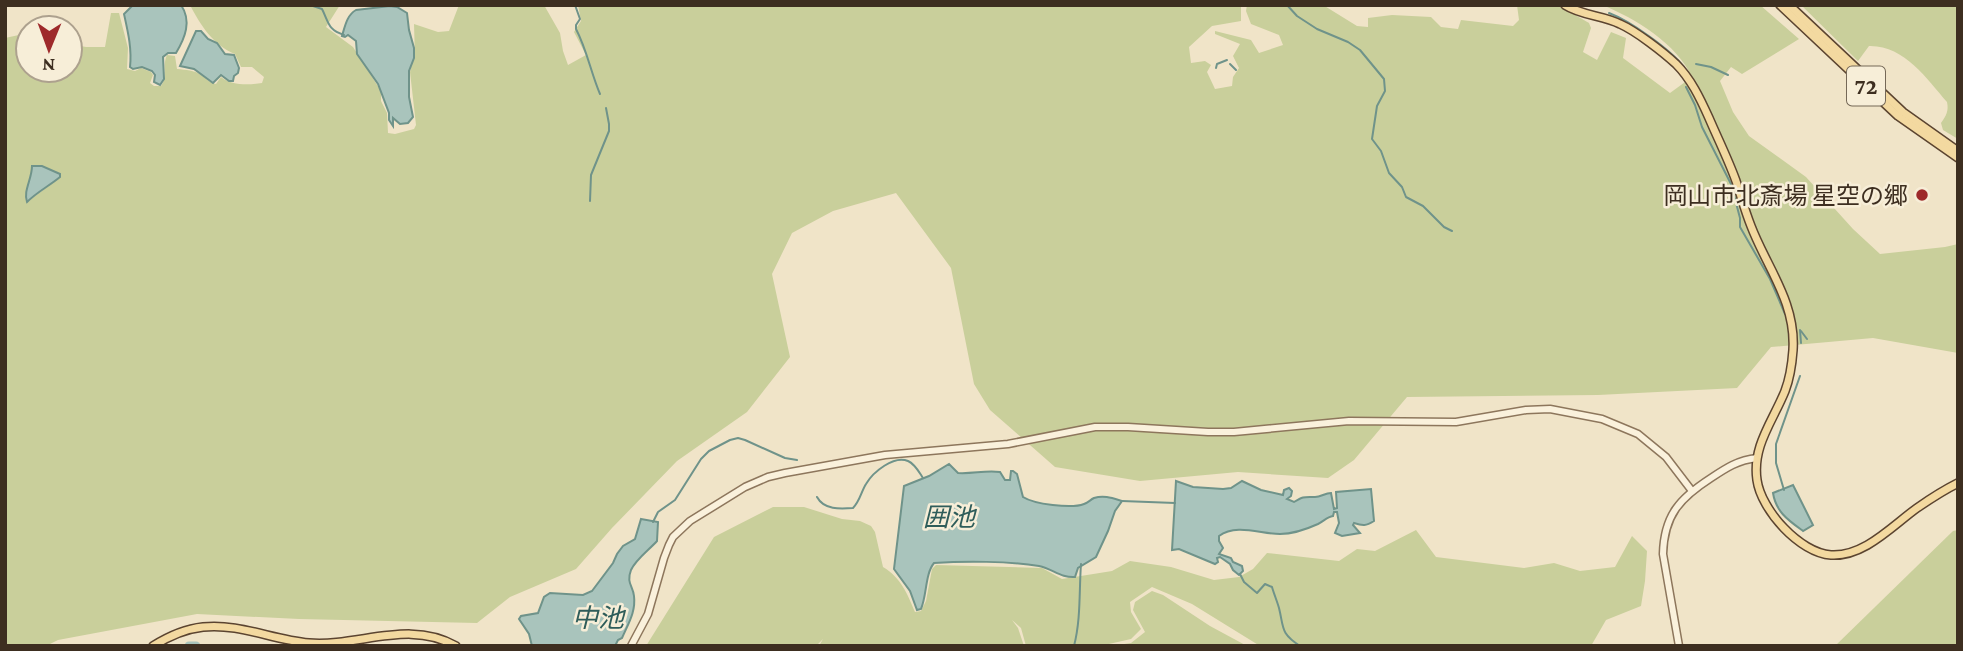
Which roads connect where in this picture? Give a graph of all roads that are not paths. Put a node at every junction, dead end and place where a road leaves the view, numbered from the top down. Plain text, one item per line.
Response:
1 (1565, 5) edge
2 (1780, 5) edge
3 (1789, 5) edge
4 (1958, 151) edge
5 (1958, 158) edge
6 (1756, 458) junction
7 (1958, 483) edge
8 (1692, 491) junction
9 (287, 643) edge
10 (153, 646) edge
11 (456, 646) edge
12 (631, 646) edge
13 (1679, 646) edge

1 - 6 main road
2 - 5 main road, 72
3 - 4 main road, 72
6 - 7 main road
6 - 8 street
8 - 12 street
8 - 13 street
9 - 10 main road
9 - 11 main road

